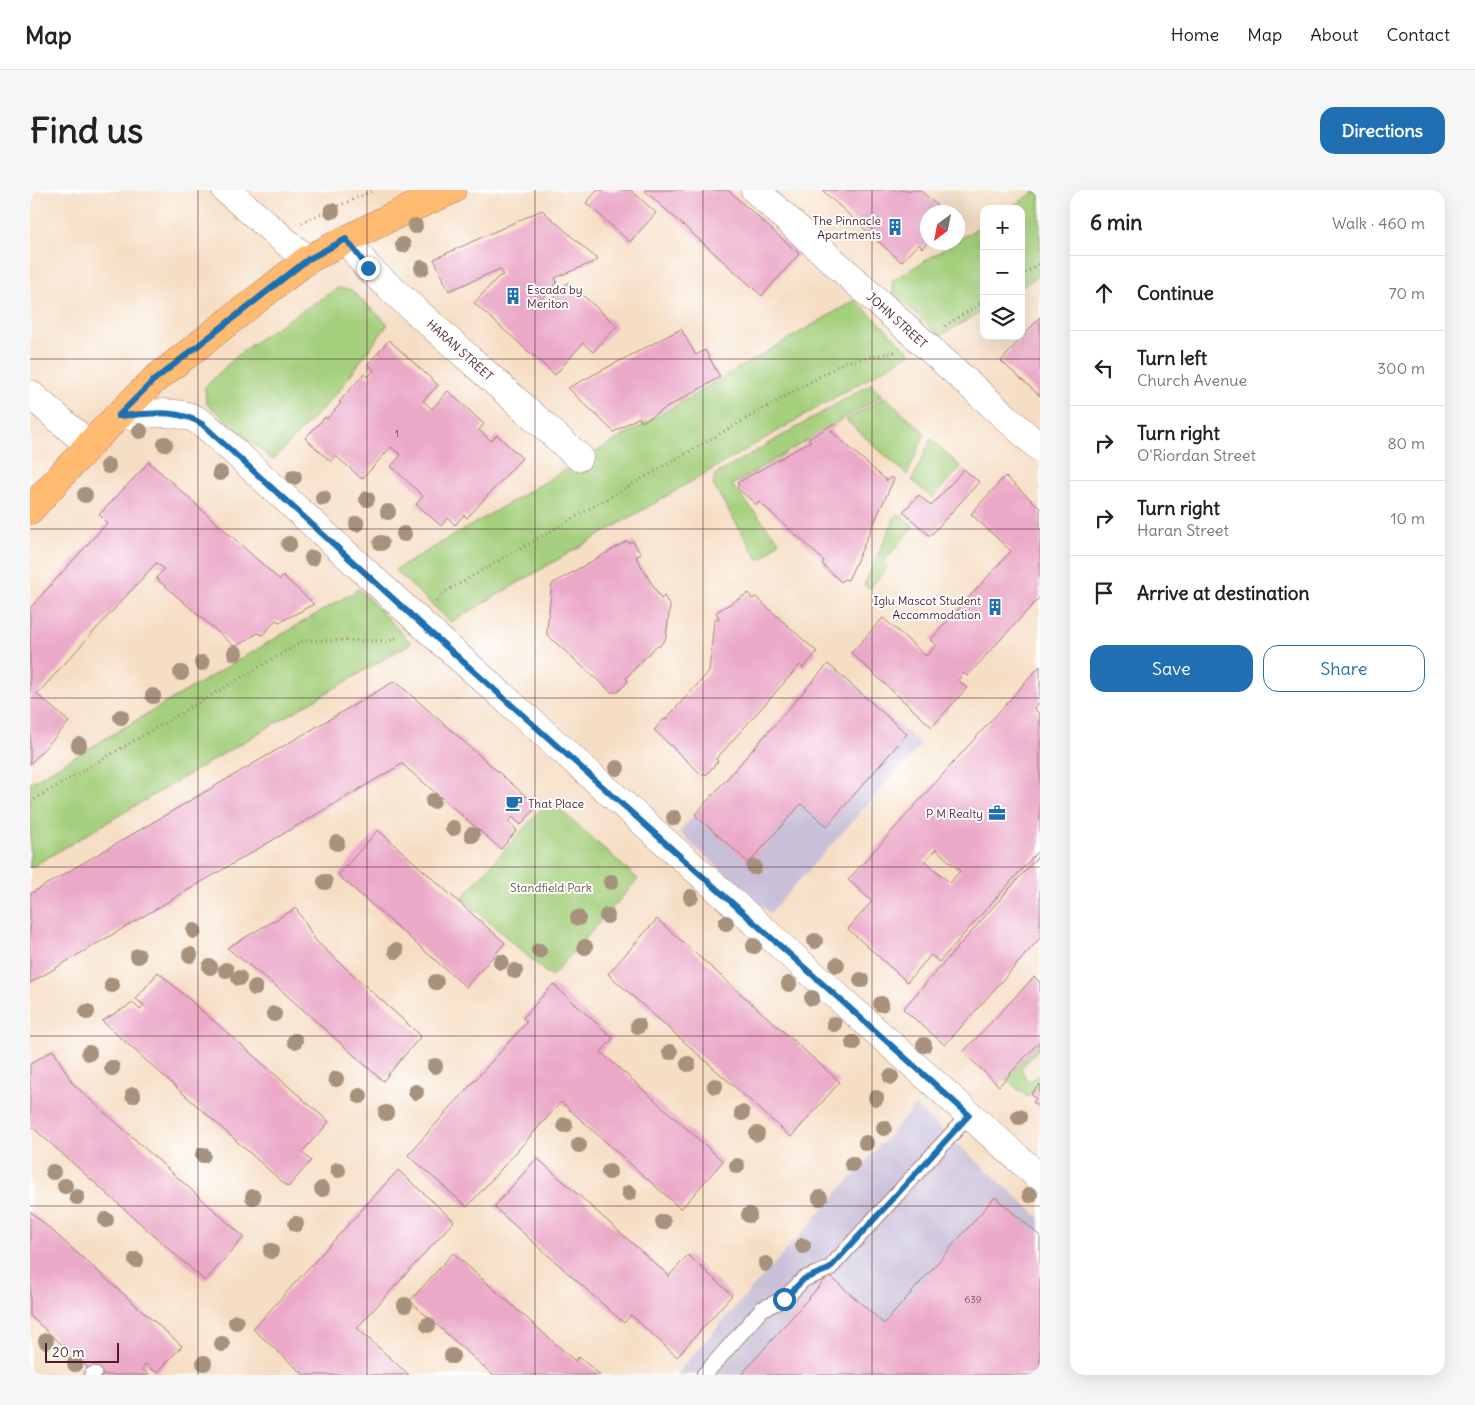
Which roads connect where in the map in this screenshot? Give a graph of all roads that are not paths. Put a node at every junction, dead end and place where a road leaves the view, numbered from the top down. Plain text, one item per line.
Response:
1 (226, 190) edge
2 (452, 190) edge
3 (755, 190) edge
4 (346, 239) junction
5 (307, 260) junction
6 (30, 394) edge
7 (118, 416) junction
8 (89, 445) junction
9 (1040, 448) edge
10 (579, 457) dead end
11 (30, 510) edge
12 (969, 1115) junction
13 (1040, 1178) edge
14 (704, 1375) edge

1 - 5 street
2 - 4 main road
3 - 9 street, JOHN STREET
4 - 5 main road
4 - 10 street, HARAN STREET
5 - 7 main road
6 - 8 street
7 - 8 main road
7 - 12 street
8 - 11 main road
12 - 13 street
12 - 14 lane

